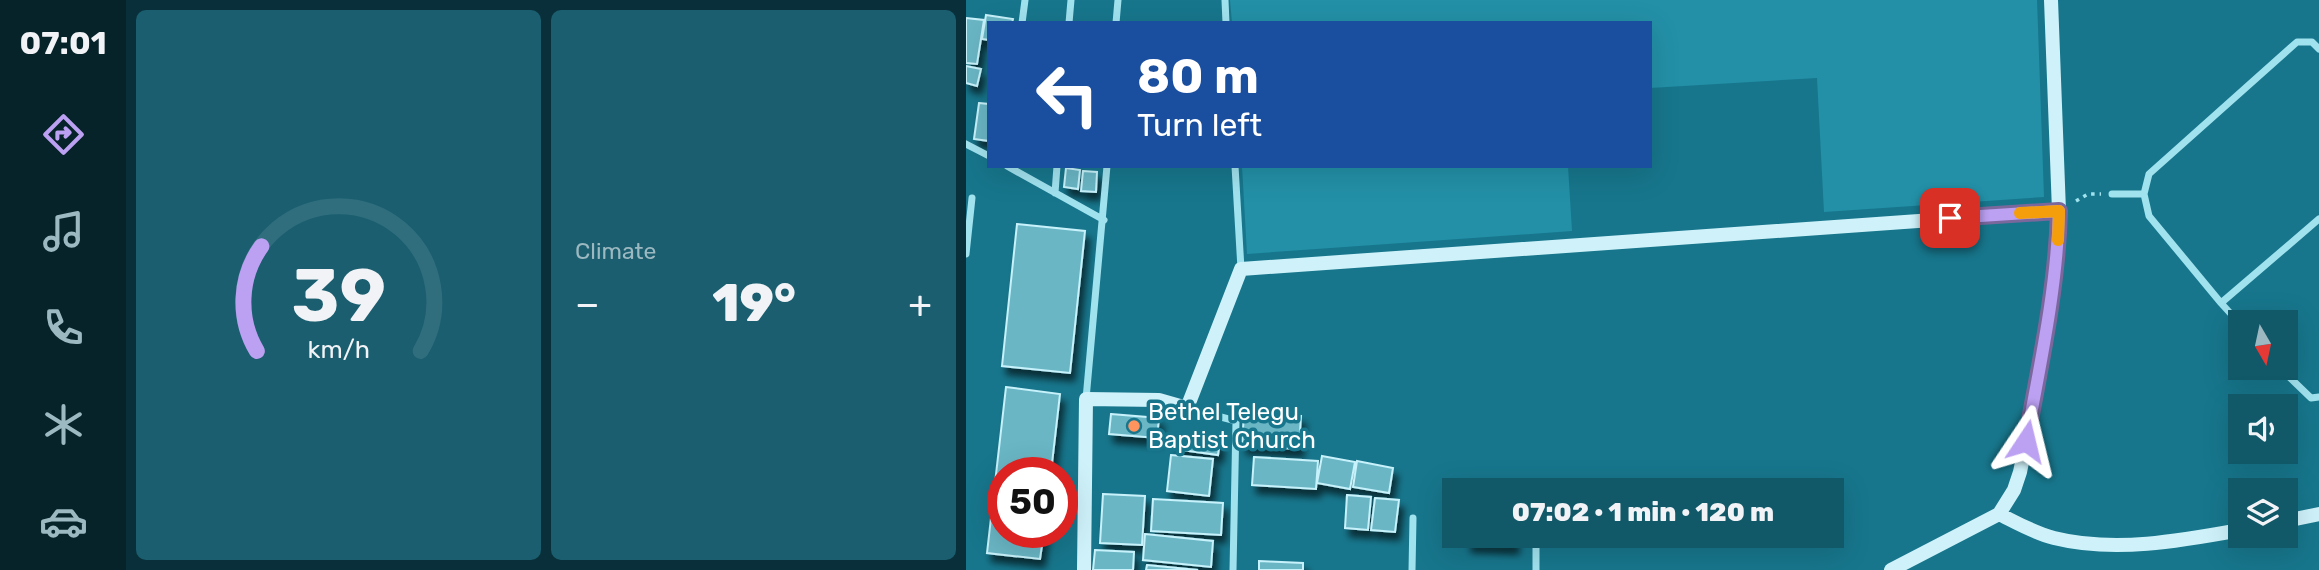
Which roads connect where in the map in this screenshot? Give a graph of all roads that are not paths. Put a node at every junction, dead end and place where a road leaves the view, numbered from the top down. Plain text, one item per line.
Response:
1 (1025, 0) edge
2 (1070, 0) edge
3 (1118, 0) edge
4 (1225, 0) edge
5 (2051, 0) edge
6 (1022, 21) edge
7 (1069, 21) edge
8 (1116, 21) edge
9 (1226, 21) edge
10 (2319, 49) edge
11 (966, 144) edge
12 (987, 155) edge
13 (1011, 168) edge
14 (1057, 168) edge
15 (1107, 168) edge
16 (1235, 168) edge
17 (1055, 192) junction
18 (2112, 194) road end
19 (2144, 194) junction
20 (972, 198) dead end
21 (2059, 211) junction
22 (1104, 219) junction
23 (2319, 219) edge
24 (966, 254) edge
25 (1241, 269) junction
26 (2221, 303) junction
27 (2228, 311) edge
28 (2292, 380) edge
29 (2319, 397) edge
30 (1086, 399) junction
31 (1187, 408) junction
32 (1999, 514) junction
33 (2319, 514) edge
34 (1413, 518) dead end
35 (2298, 518) edge
36 (2228, 532) edge
37 (1536, 548) edge
38 (1084, 570) edge
39 (1233, 570) edge
40 (1412, 570) edge
41 (1536, 570) edge
42 (1891, 570) edge

1 - 6 street
2 - 7 street
3 - 8 street
4 - 9 street
5 - 21 main road
10 - 19 street
11 - 12 street
13 - 17 street
14 - 17 street
15 - 22 street
16 - 25 street
17 - 22 street
18 - 19 street
19 - 26 street
20 - 24 street
21 - 25 main road
21 - 32 main road
22 - 30 street
23 - 26 street
25 - 31 main road
26 - 27 street
28 - 29 street
30 - 31 main road
30 - 38 main road
31 - 39 street
32 - 36 main road
32 - 42 main road
33 - 35 main road
34 - 40 street
37 - 41 street

